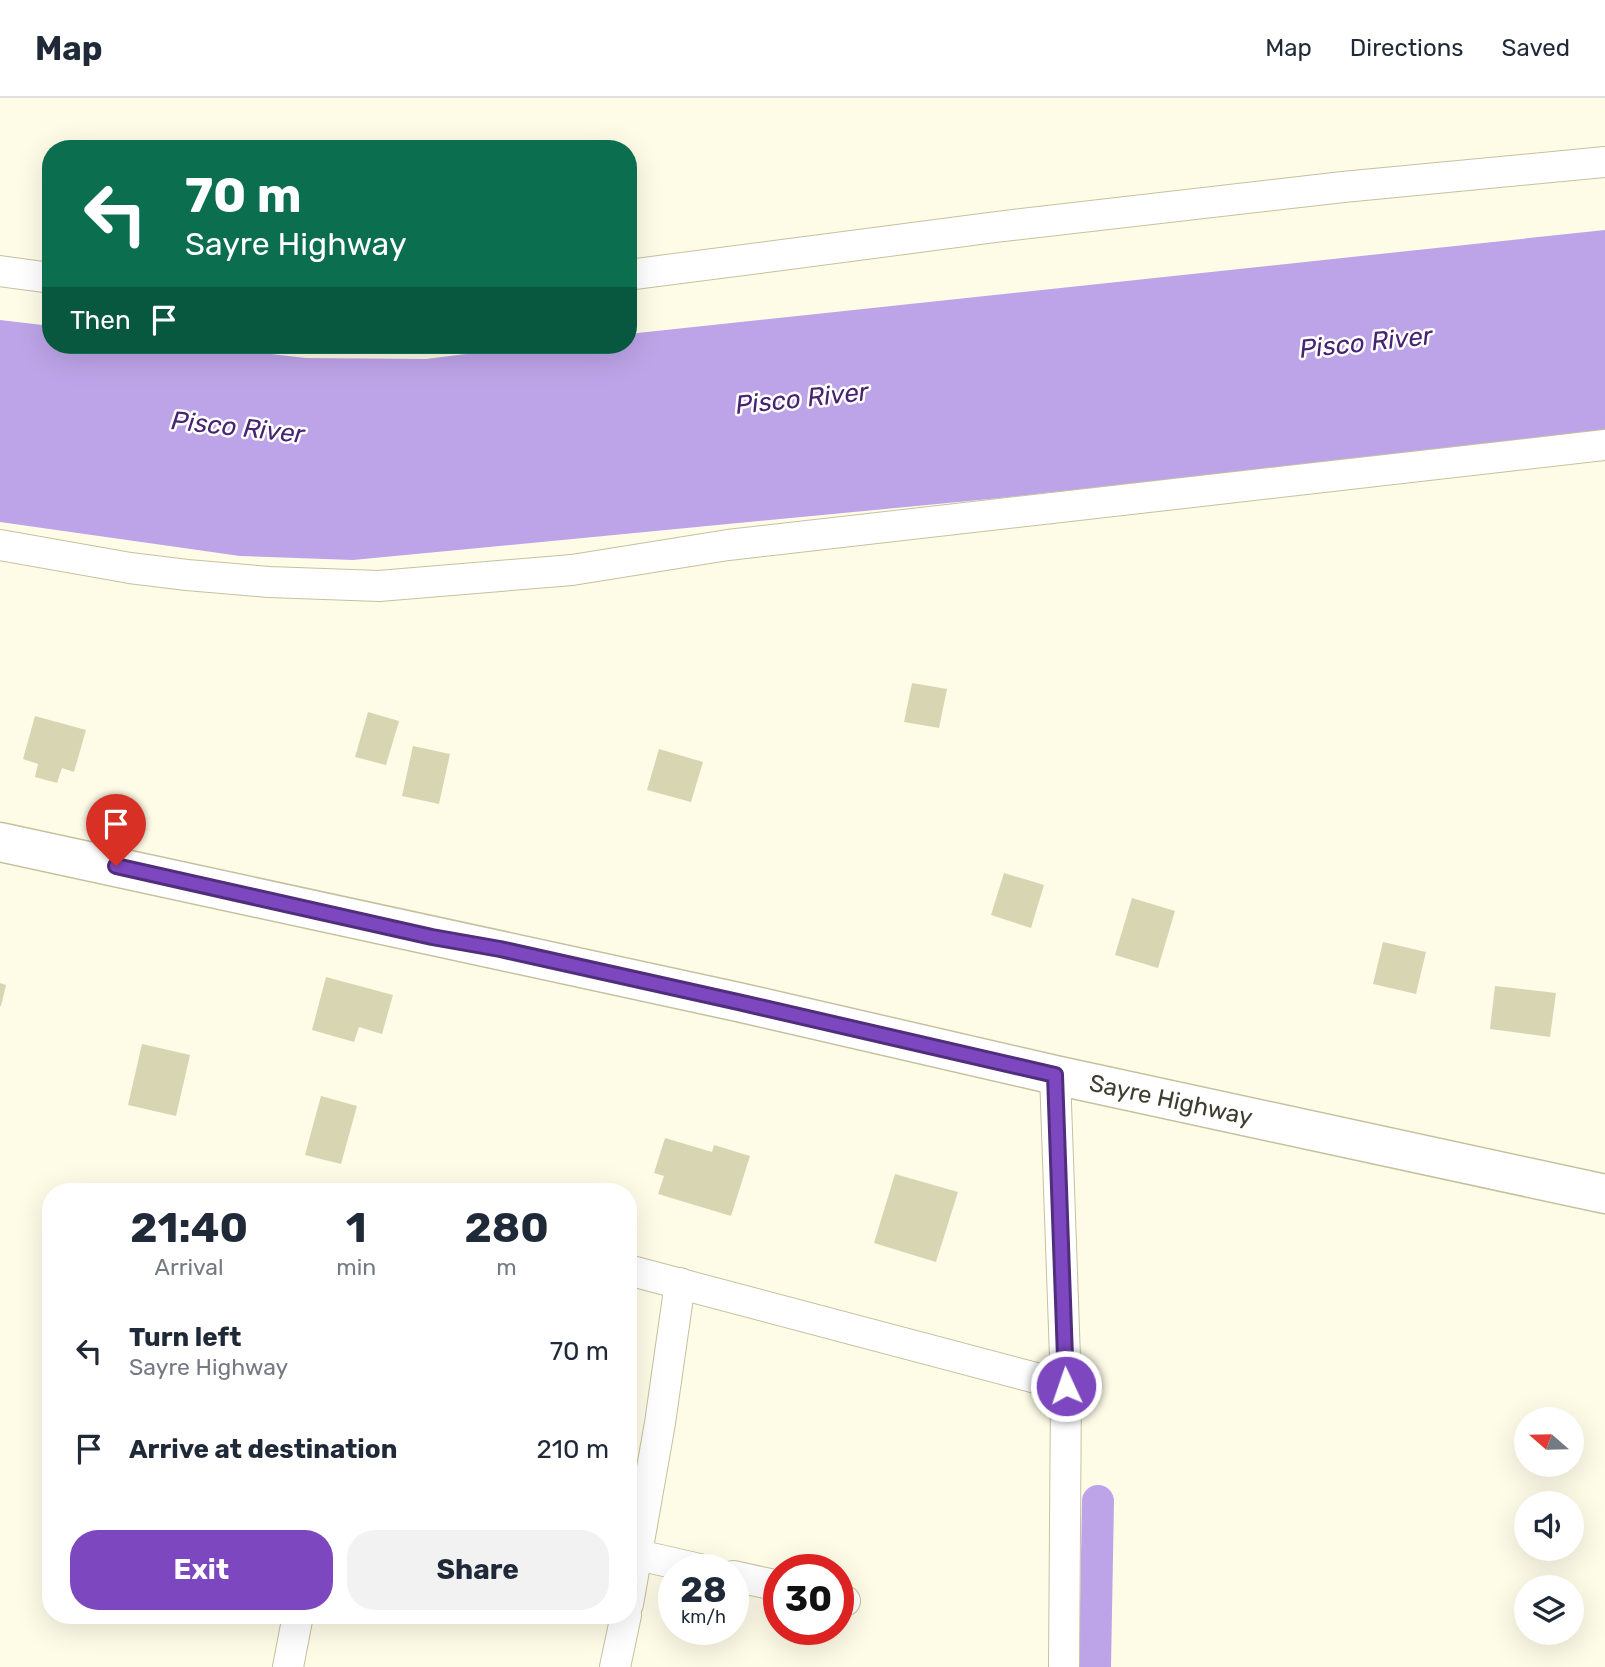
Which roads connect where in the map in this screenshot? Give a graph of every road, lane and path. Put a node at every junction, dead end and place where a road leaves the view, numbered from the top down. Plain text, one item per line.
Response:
1 (1605, 162) edge
2 (0, 271) edge
3 (637, 274) edge
4 (42, 277) edge
5 (1605, 445) edge
6 (0, 545) edge
7 (0, 842) edge
8 (1055, 1075) junction
9 (1605, 1194) edge
10 (637, 1272) edge
11 (680, 1283) junction
12 (1066, 1386) junction
13 (638, 1555) junction
14 (637, 1560) edge
15 (658, 1560) edge
16 (296, 1624) edge
17 (624, 1624) edge
18 (288, 1667) edge
19 (615, 1667) edge
20 (1064, 1667) edge

1 - 3 street
2 - 4 street
5 - 6 street
7 - 8 highway, Sayre Highway
8 - 9 highway, Sayre Highway
8 - 12 street
10 - 11 street
11 - 12 street
11 - 13 street
12 - 20 street
13 - 14 street
13 - 15 street
16 - 18 street
17 - 19 street

